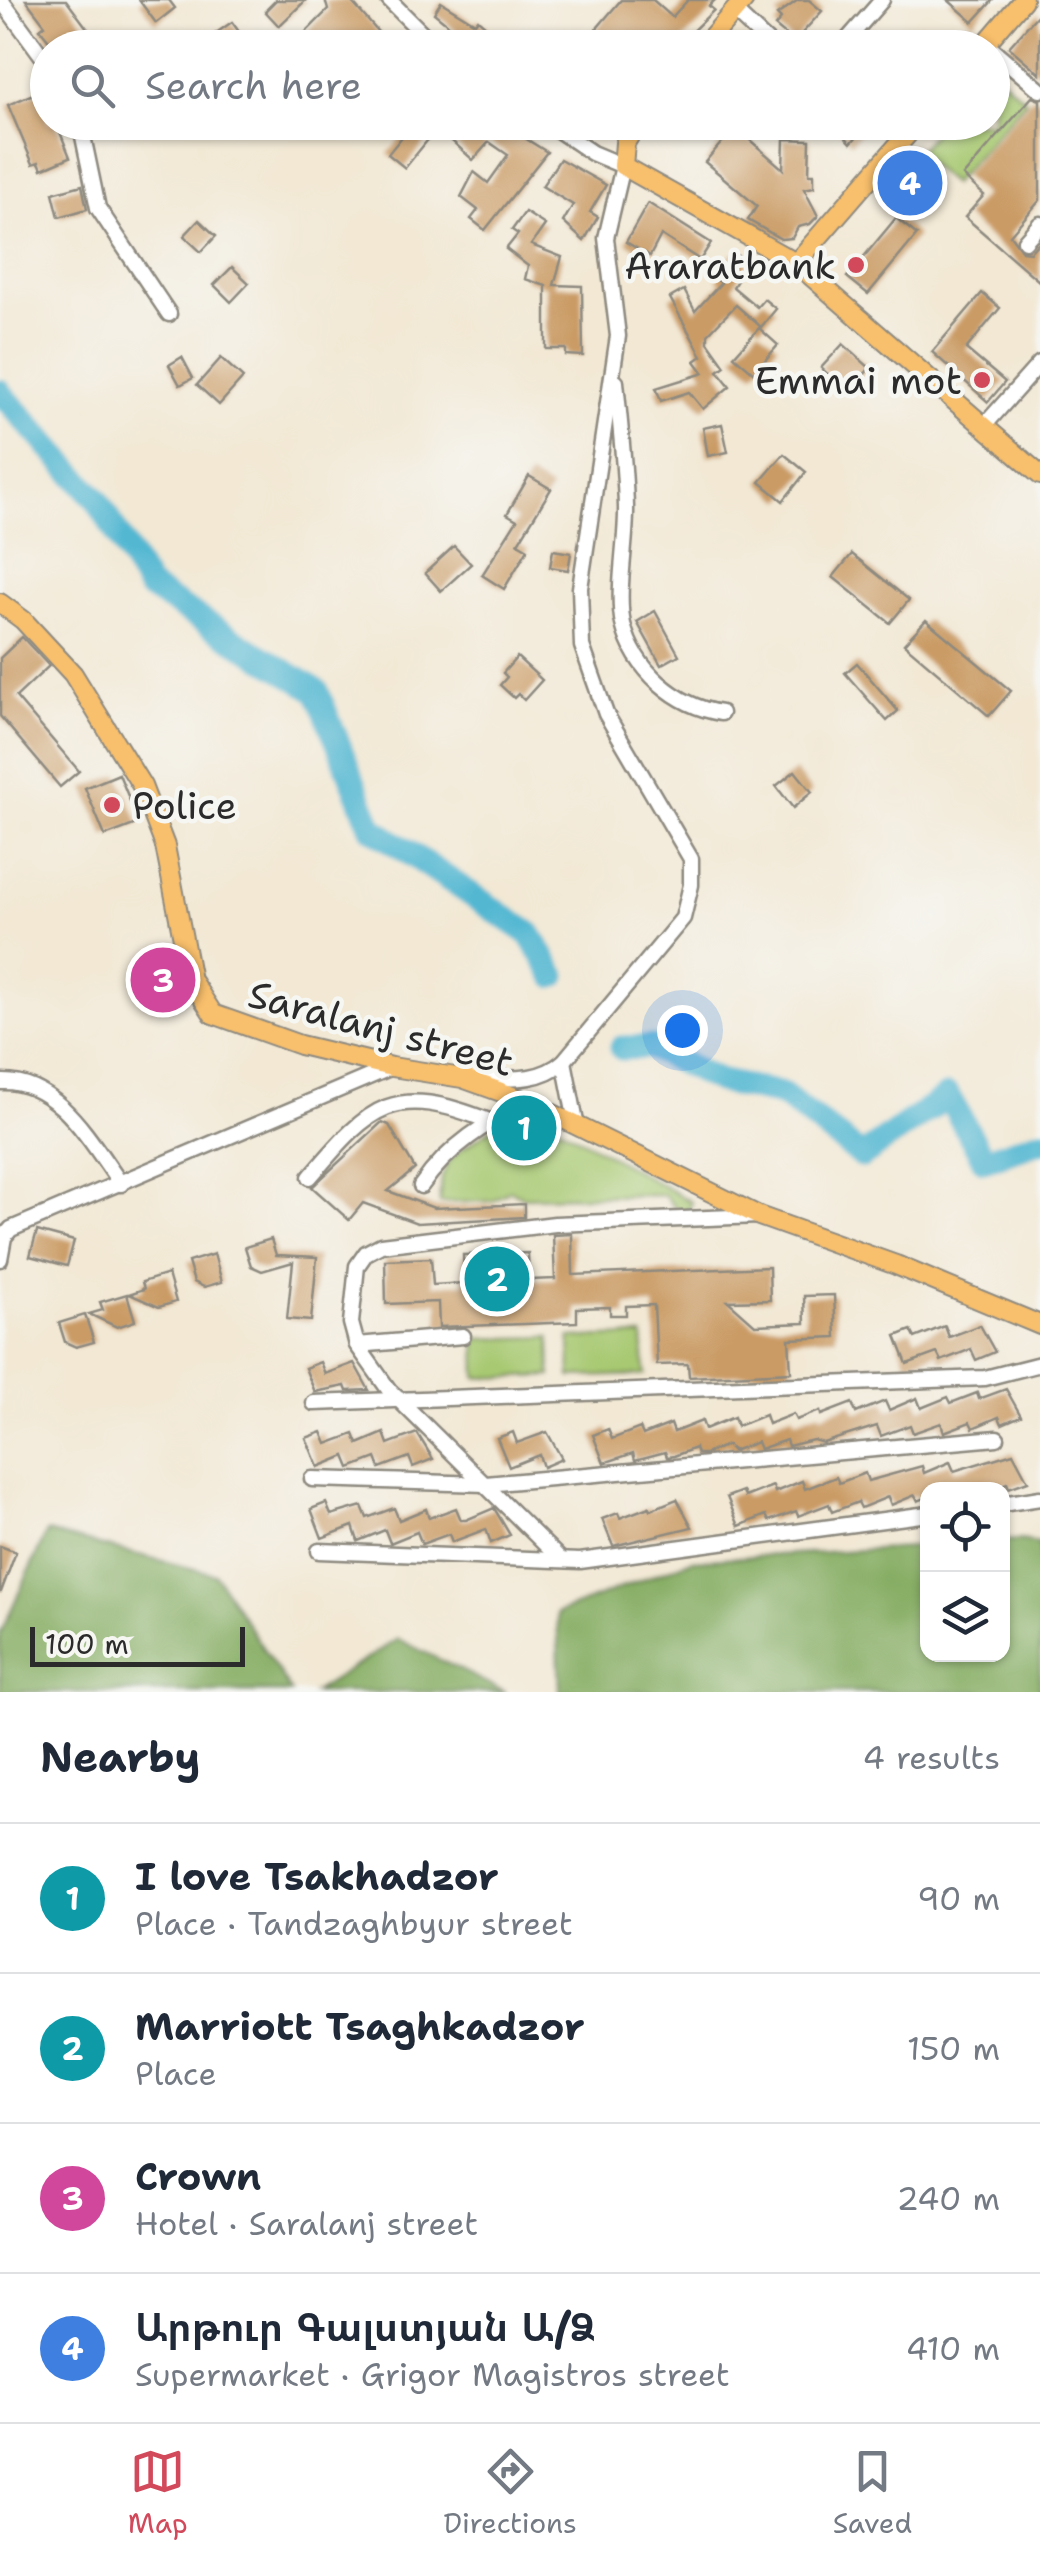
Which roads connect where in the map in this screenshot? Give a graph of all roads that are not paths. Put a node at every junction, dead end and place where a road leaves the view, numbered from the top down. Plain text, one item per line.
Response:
1 (1, 0) edge
2 (389, 0) edge
3 (882, 0) edge
4 (1023, 0) edge
5 (739, 6) edge
6 (419, 30) edge
7 (718, 30) edge
8 (759, 30) edge
9 (856, 30) edge
10 (1001, 30) edge
11 (30, 39) edge
12 (1010, 65) edge
13 (1040, 90) edge
14 (84, 140) edge
15 (573, 140) edge
16 (627, 140) edge
17 (902, 140) edge
18 (623, 166) junction
19 (1040, 224) edge
20 (1025, 241) dead end
21 (796, 263) junction
22 (169, 314) dead end
23 (614, 362) junction
24 (1040, 363) edge
25 (983, 427) junction
26 (1040, 474) edge
27 (0, 603) edge
28 (721, 713) dead end
29 (564, 1061) junction
30 (392, 1067) junction
31 (462, 1078) junction
32 (0, 1082) edge
33 (530, 1102) junction
34 (489, 1121) junction
35 (576, 1122) junction
36 (310, 1176) dead end
37 (121, 1184) junction
38 (420, 1186) dead end
39 (759, 1216) junction
40 (0, 1258) edge
41 (1040, 1325) edge
42 (463, 1336) dead end
43 (357, 1345) junction
44 (1040, 1364) edge
45 (400, 1401) junction
46 (314, 1403) dead end
47 (997, 1438) dead end
48 (312, 1479) dead end
49 (486, 1484) junction
50 (1040, 1498) edge
51 (1010, 1503) edge
52 (920, 1515) edge
53 (319, 1551) dead end
54 (560, 1559) junction

1 - 11 street
2 - 6 street
3 - 9 street
4 - 10 main road
5 - 7 main road
5 - 8 street
12 - 13 street
14 - 22 street
15 - 18 street
16 - 18 main road
17 - 21 main road
18 - 21 main road
18 - 23 street
19 - 20 street
21 - 25 main road
23 - 28 street
23 - 29 street
24 - 25 street
25 - 26 main road
27 - 30 main road, Saralanj street
29 - 31 street
29 - 35 street
30 - 31 main road, Saralanj street
30 - 37 street
31 - 33 main road, Saralanj street
32 - 37 street
33 - 34 street
33 - 35 main road, Saralanj street
34 - 36 street
34 - 38 street
35 - 39 main road, Saralanj street
37 - 40 street
39 - 41 main road, Saralanj street
39 - 43 street
42 - 43 street
43 - 45 street
44 - 45 street
45 - 46 street
45 - 49 street
47 - 49 street
48 - 49 street
49 - 54 street
50 - 51 street
52 - 54 street
53 - 54 street

